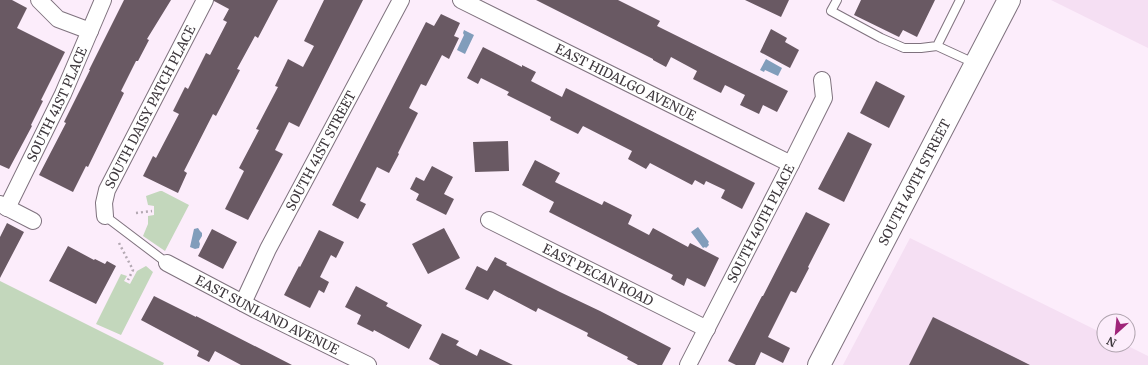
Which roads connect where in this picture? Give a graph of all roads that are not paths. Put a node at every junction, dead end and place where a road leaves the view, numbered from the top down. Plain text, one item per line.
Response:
1 (39, 0) edge
2 (103, 0) edge
3 (205, 0) edge
4 (401, 0) edge
5 (461, 0) edge
6 (837, 0) edge
7 (960, 0) edge
8 (1006, 2) edge
9 (90, 31) junction
10 (937, 46) junction
11 (976, 64) junction
12 (822, 80) dead end
13 (791, 164) junction
14 (3, 206) edge
15 (105, 216) joint
16 (489, 220) dead end
17 (33, 221) dead end
18 (168, 263) joint
19 (243, 303) junction
20 (707, 329) junction
21 (368, 365) edge
22 (688, 365) edge
23 (819, 365) edge

1 - 9 street
2 - 9 street, SOUTH 41ST PLACE
3 - 15 street, SOUTH DAISY PATCH PLACE
4 - 19 street, SOUTH 41ST STREET
5 - 13 street, EAST HIDALGO AVENUE
6 - 10 lane
7 - 10 lane
8 - 11 main road, SOUTH 40TH STREET
9 - 14 street, SOUTH 41ST PLACE
10 - 11 lane
11 - 23 main road, SOUTH 40TH STREET
12 - 13 street, SOUTH 40TH PLACE
13 - 20 street, SOUTH 40TH PLACE
14 - 17 street
15 - 18 lane
16 - 20 street, EAST PECAN ROAD
18 - 19 street, EAST SUNLAND AVENUE
19 - 21 street, EAST SUNLAND AVENUE
20 - 22 street, SOUTH 40TH PLACE

